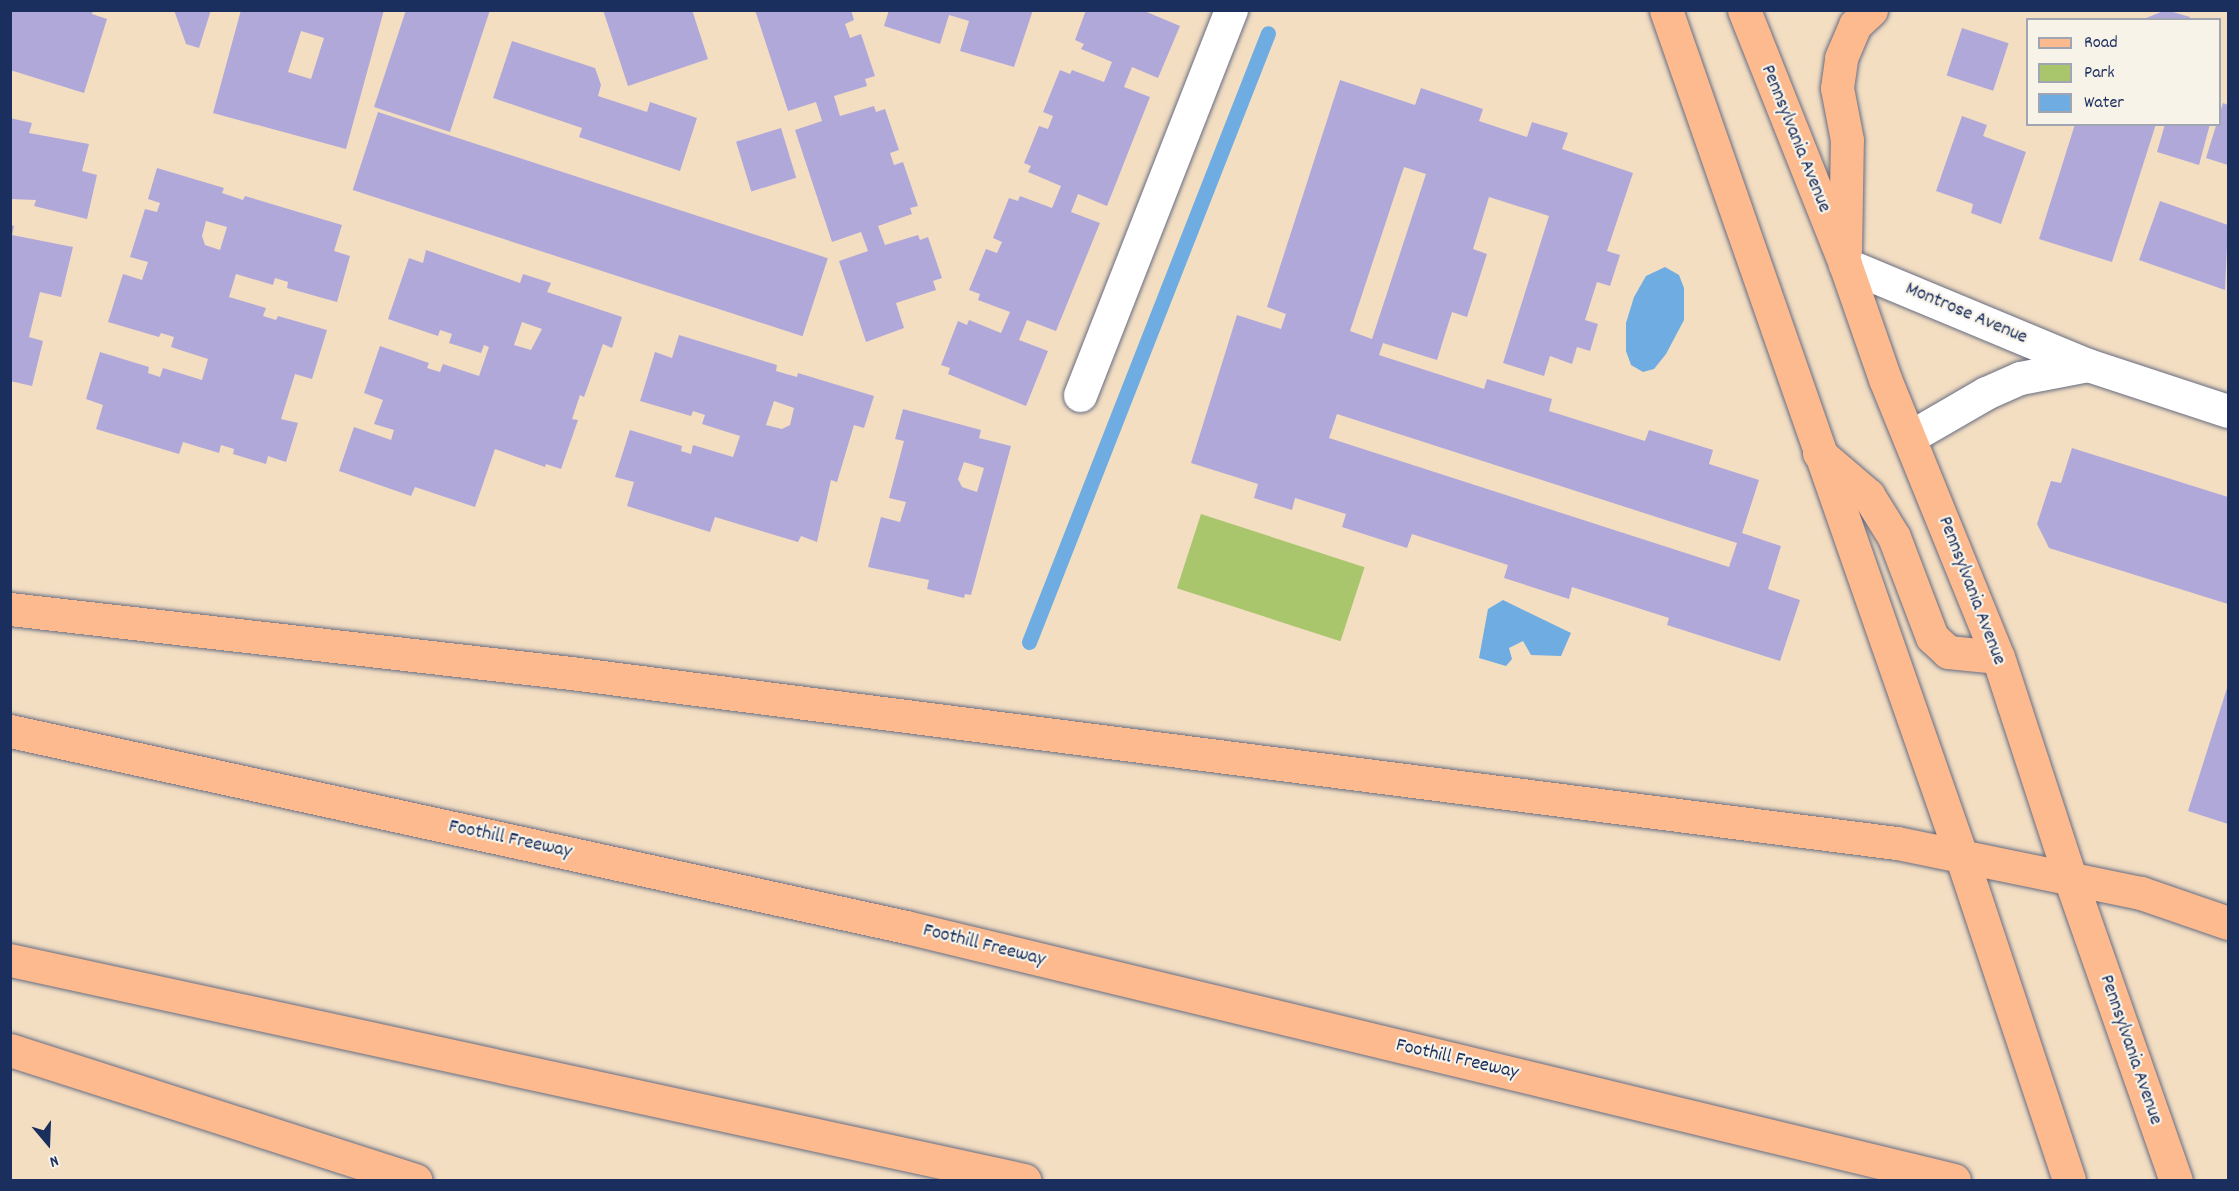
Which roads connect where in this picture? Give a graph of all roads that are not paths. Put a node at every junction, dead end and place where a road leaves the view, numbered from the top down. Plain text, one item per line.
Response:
1 (1231, 10) edge
2 (1666, 10) edge
3 (1744, 10) edge
4 (1871, 10) edge
5 (1845, 264) junction
6 (2088, 365) junction
7 (1080, 394) dead end
8 (2229, 411) edge
9 (1910, 436) junction
10 (1818, 452) junction
11 (10, 609) edge
12 (1998, 657) junction
13 (10, 731) edge
14 (1961, 855) junction
15 (2071, 881) junction
16 (2229, 923) edge
17 (10, 960) edge
18 (10, 1050) edge
19 (416, 1180) edge
20 (1024, 1180) edge
21 (1954, 1180) edge
22 (2070, 1180) edge
23 (2176, 1180) edge

1 - 7 street
2 - 10 main road
3 - 5 main road, Pennsylvania Avenue
4 - 5 main road
5 - 6 street, Montrose Avenue
5 - 9 main road, Pennsylvania Avenue
6 - 8 street, Montrose Avenue
6 - 9 street, Montrose Avenue
9 - 12 main road, Pennsylvania Avenue
10 - 12 main road
10 - 14 main road
11 - 14 main road
12 - 15 main road, Pennsylvania Avenue
13 - 21 main road, Foothill Freeway
14 - 15 main road
14 - 22 main road
15 - 16 main road
15 - 23 main road, Pennsylvania Avenue
17 - 20 main road
18 - 19 main road

